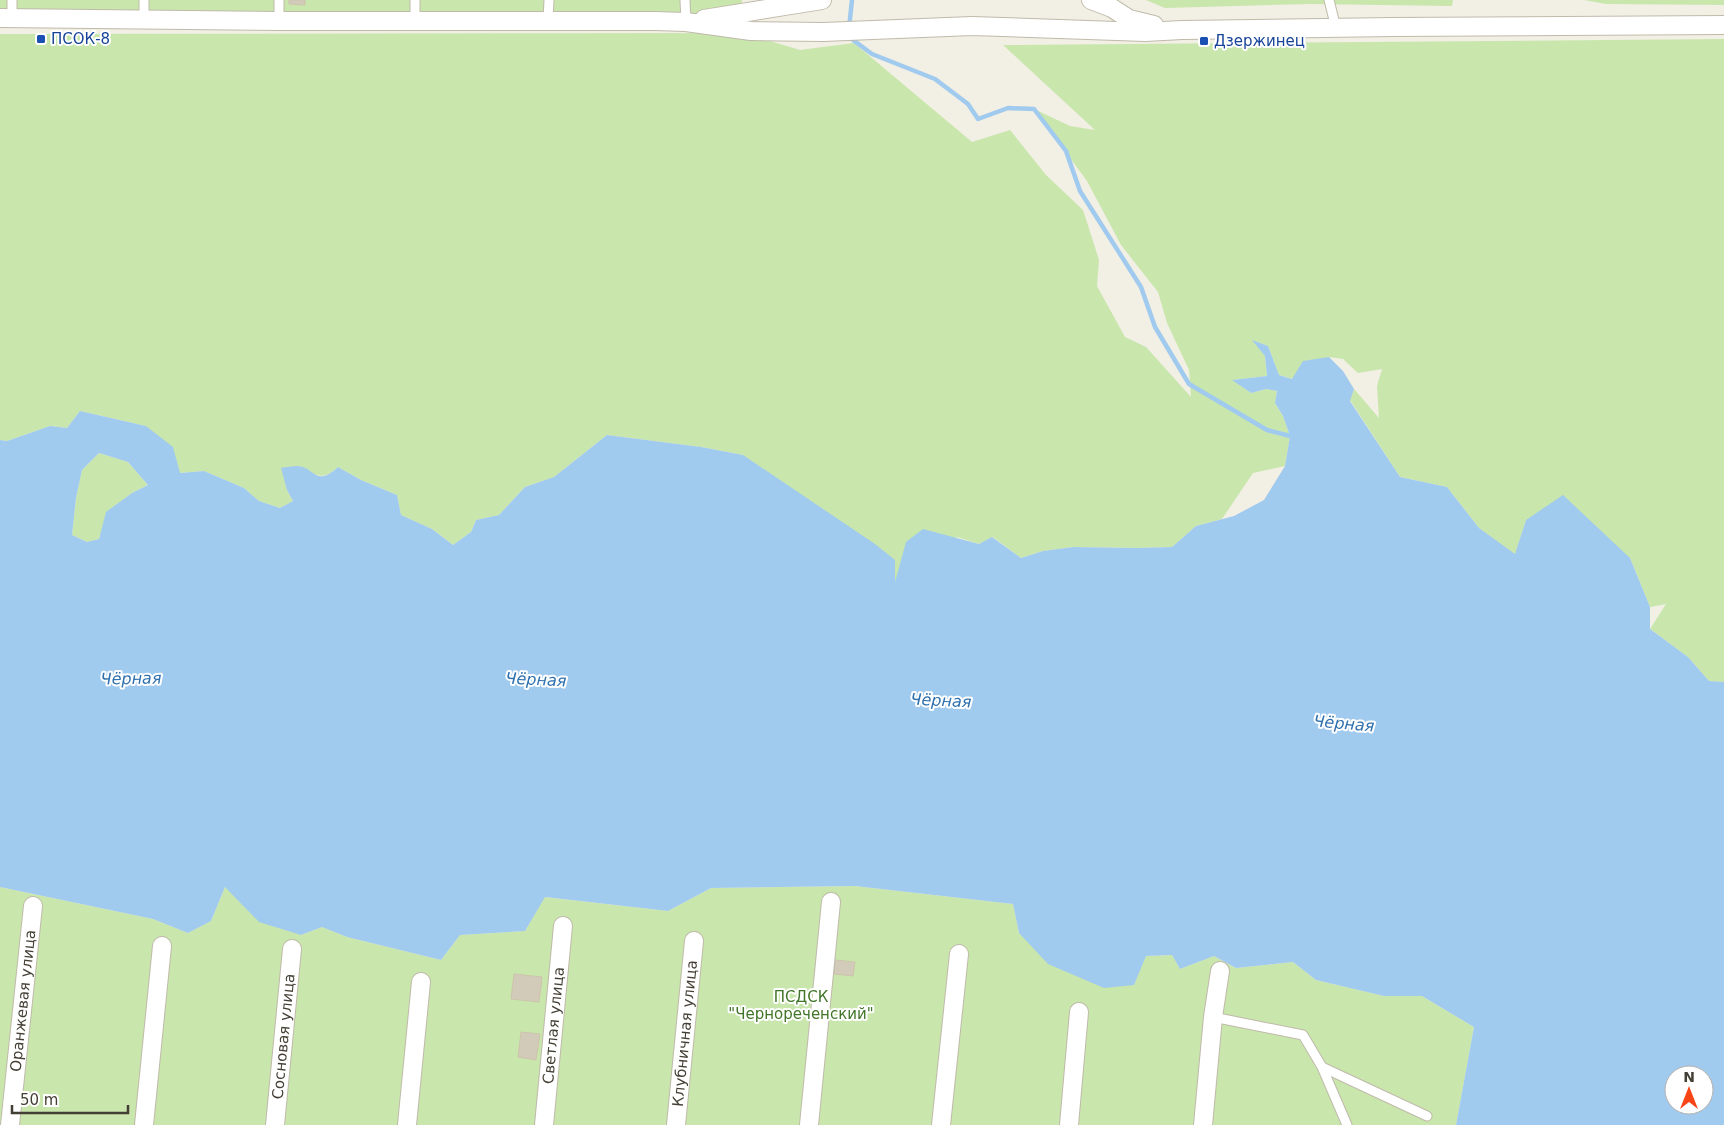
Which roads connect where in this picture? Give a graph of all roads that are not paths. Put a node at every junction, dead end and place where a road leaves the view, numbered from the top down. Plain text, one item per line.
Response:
1 (12, 0) edge
2 (144, 0) edge
3 (279, 0) edge
4 (415, 0) edge
5 (549, 0) edge
6 (685, 0) edge
7 (822, 0) edge
8 (1094, 0) edge
9 (1329, 0) edge
10 (6, 18) edge
11 (144, 19) junction
12 (279, 21) junction
13 (415, 21) junction
14 (548, 21) junction
15 (686, 22) junction
16 (1724, 25) edge
17 (1336, 28) junction
18 (1182, 30) junction
19 (831, 902) dead end
20 (32, 906) dead end
21 (563, 926) dead end
22 (694, 941) dead end
23 (162, 946) dead end
24 (292, 949) dead end
25 (959, 954) dead end
26 (1220, 971) dead end
27 (421, 982) dead end
28 (1079, 1012) dead end
29 (1213, 1017) junction
30 (1322, 1066) junction
31 (1427, 1116) dead end
32 (10, 1125) edge
33 (144, 1125) edge
34 (274, 1125) edge
35 (407, 1125) edge
36 (544, 1125) edge
37 (676, 1125) edge
38 (809, 1125) edge
39 (941, 1125) edge
40 (1069, 1125) edge
41 (1203, 1125) edge
42 (1347, 1125) edge

1 - 10 lane
2 - 11 lane
3 - 12 lane
4 - 13 lane
5 - 14 lane
6 - 15 lane
7 - 15 street
8 - 18 street
9 - 17 lane
10 - 11 street
11 - 12 street
12 - 13 street
13 - 14 street
14 - 15 street
15 - 18 street
16 - 17 street
17 - 18 street
19 - 38 street
20 - 32 street, Оранжевая улица
21 - 36 street, Светлая улица
22 - 37 street, Клубничная улица
23 - 33 street
24 - 34 street, Сосновая улица
25 - 39 street
26 - 29 street
27 - 35 street
28 - 40 street
29 - 30 lane
29 - 41 street
30 - 31 lane
30 - 42 lane

